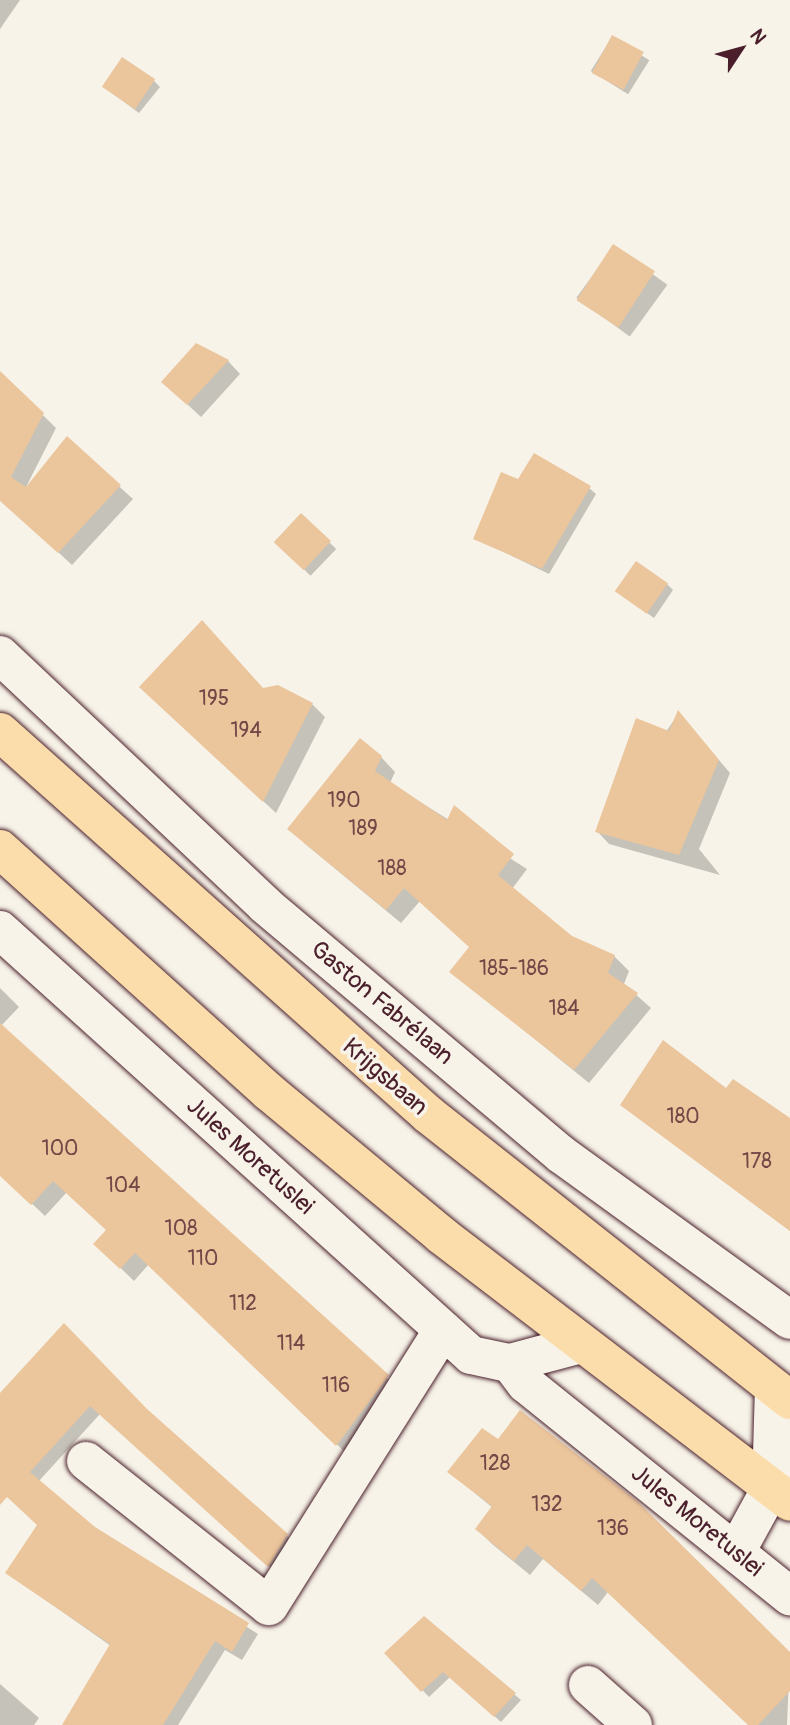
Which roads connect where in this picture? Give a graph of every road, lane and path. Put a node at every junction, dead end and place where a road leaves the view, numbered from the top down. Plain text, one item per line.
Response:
1 (0, 655) edge
2 (0, 732) edge
3 (0, 849) edge
4 (0, 930) edge
5 (790, 1320) edge
6 (443, 1330) junction
7 (581, 1344) junction
8 (510, 1363) junction
9 (782, 1394) edge
10 (86, 1461) dead end
11 (781, 1495) edge
12 (736, 1552) junction
13 (790, 1596) edge
14 (588, 1685) dead end
15 (633, 1725) edge

1 - 5 street, Gaston Fabrélaan
2 - 9 main road, Krijgsbaan
3 - 7 main road
4 - 6 street, Jules Moretuslei
6 - 8 street, Jules Moretuslei
6 - 10 street
7 - 8 street, Jules Moretuslei
7 - 11 main road
8 - 12 street, Jules Moretuslei
9 - 11 street
11 - 12 street
12 - 13 street, Jules Moretuslei
14 - 15 street

